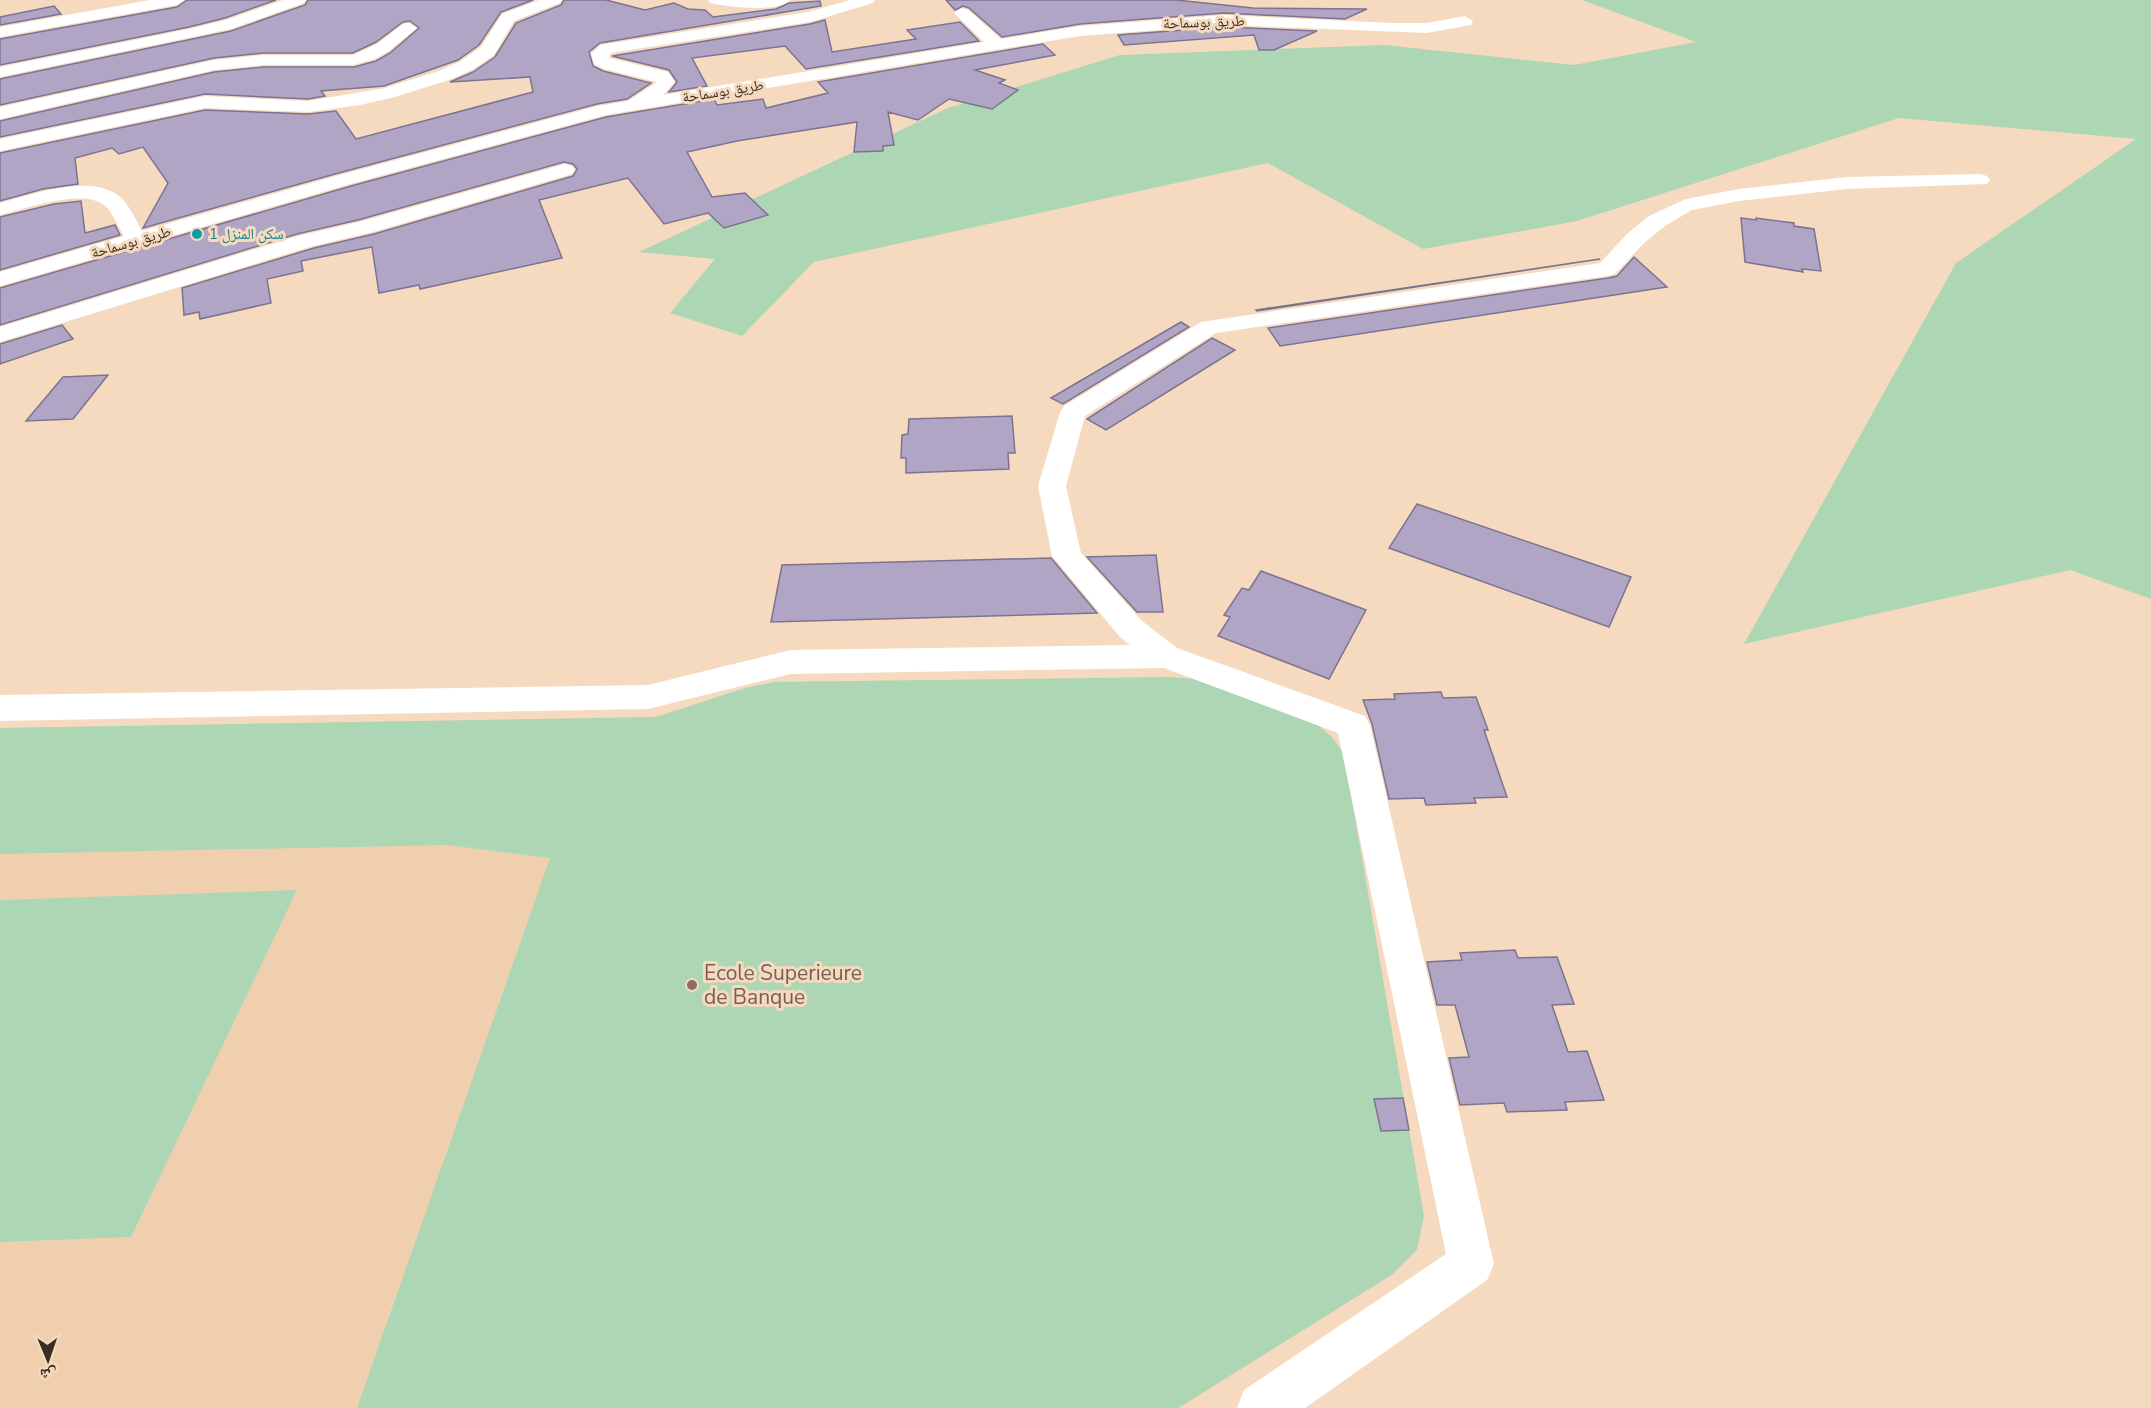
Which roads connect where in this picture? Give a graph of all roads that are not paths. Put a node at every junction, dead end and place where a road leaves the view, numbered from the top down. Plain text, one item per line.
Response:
1 (177, 0) edge
2 (298, 0) edge
3 (554, 0) edge
4 (716, 0) edge
5 (782, 0) edge
6 (867, 0) edge
7 (962, 13) dead end
8 (1465, 21) dead end
9 (408, 28) dead end
10 (0, 32) edge
11 (996, 44) junction
12 (0, 72) edge
13 (633, 106) junction
14 (0, 113) edge
15 (0, 145) edge
16 (565, 170) dead end
17 (1980, 180) dead end
18 (0, 209) edge
19 (137, 240) junction
20 (0, 279) edge
21 (0, 335) edge
22 (1166, 656) junction
23 (0, 708) edge
24 (1262, 1408) edge

1 - 10 street
2 - 12 street
3 - 15 street
4 - 5 street
6 - 13 street
7 - 11 street
8 - 11 street, طريق بوسماحة
9 - 14 street
11 - 13 street, طريق بوسماحة
13 - 19 street, طريق بوسماحة
16 - 21 street
17 - 22 street
18 - 19 street
19 - 20 street, طريق بوسماحة
22 - 23 street
22 - 24 street

